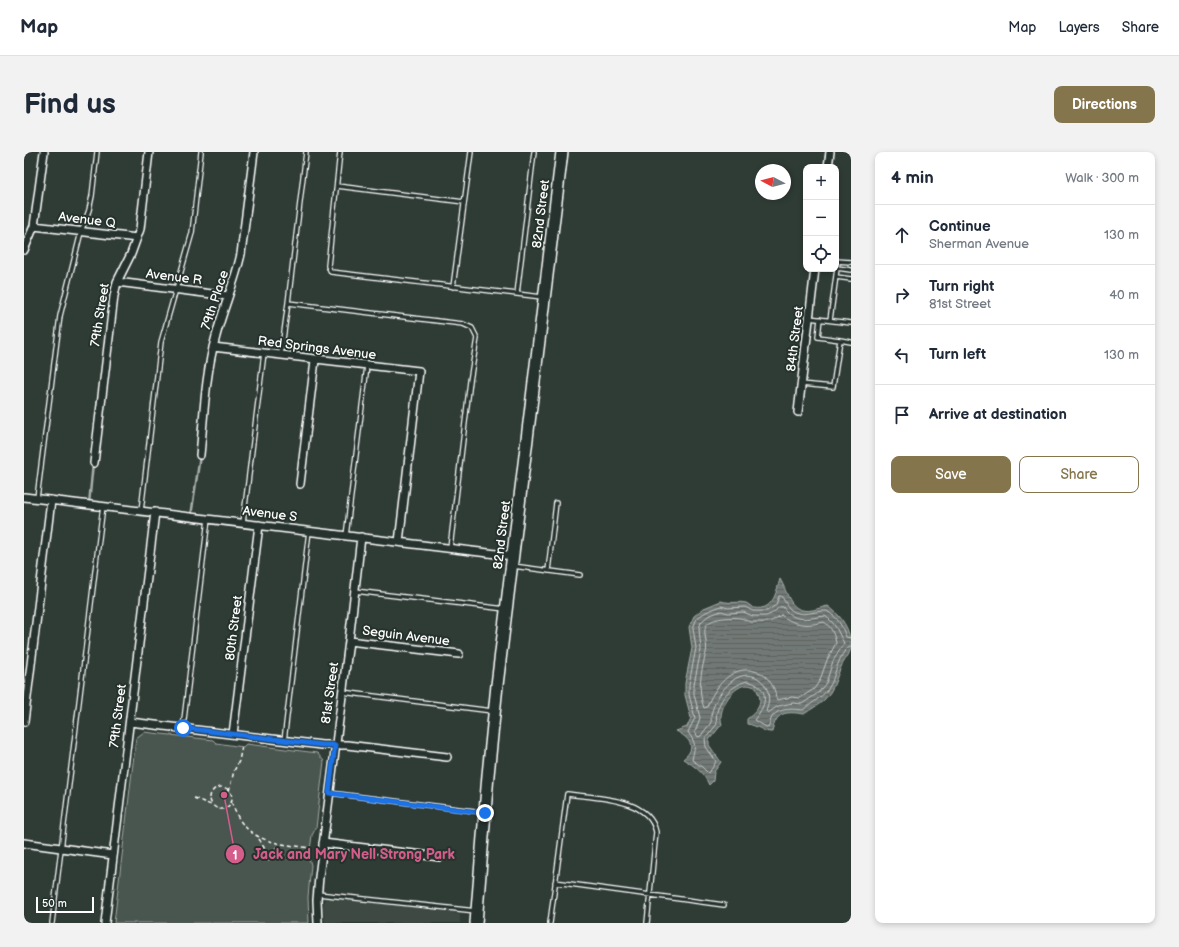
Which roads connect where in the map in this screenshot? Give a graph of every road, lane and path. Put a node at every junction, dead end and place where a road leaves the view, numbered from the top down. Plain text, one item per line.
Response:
1 (44, 152) edge
2 (97, 152) edge
3 (149, 152) edge
4 (201, 152) edge
5 (254, 152) edge
6 (306, 152) edge
7 (340, 152) edge
8 (471, 152) edge
9 (534, 152) edge
10 (562, 152) edge
11 (830, 152) edge
12 (828, 164) edge
13 (337, 186) junction
14 (464, 202) junction
15 (34, 226) junction
16 (81, 232) junction
17 (137, 238) junction
18 (24, 250) edge
19 (839, 261) edge
20 (851, 262) edge
21 (839, 268) edge
22 (851, 270) edge
23 (816, 272) edge
24 (837, 272) edge
25 (836, 277) junction
26 (851, 279) edge
27 (117, 282) junction
28 (453, 287) junction
29 (175, 289) junction
30 (517, 294) junction
31 (228, 296) junction
32 (544, 298) junction
33 (288, 304) junction
34 (809, 318) junction
35 (820, 319) junction
36 (830, 320) junction
37 (851, 323) edge
38 (840, 340) junction
39 (851, 342) edge
40 (213, 348) junction
41 (264, 353) junction
42 (280, 355) junction
43 (314, 360) junction
44 (367, 366) junction
45 (801, 384) junction
46 (798, 412) dead end
47 (200, 455) dead end
48 (94, 463) dead end
49 (300, 484) dead end
50 (24, 497) edge
51 (37, 498) junction
52 (51, 500) junction
53 (556, 503) dead end
54 (103, 506) junction
55 (141, 511) junction
56 (155, 512) junction
57 (208, 519) junction
58 (243, 523) junction
59 (259, 525) junction
60 (309, 531) junction
61 (346, 536) junction
62 (361, 538) junction
63 (399, 542) junction
64 (450, 548) junction
65 (513, 561) junction
66 (548, 571) junction
67 (580, 575) dead end
68 (355, 591) junction
69 (507, 609) junction
70 (349, 641) junction
71 (459, 654) dead end
72 (342, 692) junction
73 (494, 712) junction
74 (24, 722) edge
75 (130, 722) junction
76 (183, 728) junction
77 (233, 734) junction
78 (284, 740) junction
79 (335, 745) junction
80 (242, 746) dead end
81 (448, 757) dead end
82 (229, 791) junction
83 (329, 793) junction
84 (194, 798) dead end
85 (231, 802) junction
86 (213, 806) junction
87 (485, 813) junction
88 (259, 838) junction
89 (24, 843) edge
90 (323, 843) junction
91 (280, 844) junction
92 (61, 848) junction
93 (310, 848) dead end
94 (113, 855) junction
95 (440, 857) dead end
96 (555, 882) junction
97 (318, 894) junction
98 (650, 895) junction
99 (724, 905) dead end
100 (478, 912) junction
101 (52, 923) edge
102 (105, 923) edge
103 (318, 923) edge
104 (476, 923) edge
105 (550, 923) edge
106 (647, 923) edge

1 - 15 street
2 - 16 lane
3 - 17 street, 79th Street
4 - 29 lane
5 - 31 street, 79th Place
6 - 33 lane
7 - 13 lane
8 - 14 lane
9 - 30 lane
10 - 32 main road, 82nd Street
11 - 12 street
13 - 14 lane
13 - 28 lane
14 - 28 lane
15 - 16 street, Avenue Q
15 - 18 street
16 - 17 street, Avenue Q
16 - 51 lane
17 - 27 street, 79th Street
19 - 20 lane
21 - 22 lane
23 - 34 street, 84th Street
24 - 25 lane
25 - 26 lane
25 - 36 lane
27 - 29 street, Avenue R
27 - 48 street, 79th Street
28 - 30 lane
29 - 31 street, Avenue R
29 - 55 lane
30 - 32 lane
31 - 40 street, 79th Place
32 - 65 main road, 82nd Street
33 - 42 lane
33 - 64 lane
34 - 35 lane
34 - 45 street, 84th Street
35 - 36 lane
35 - 38 lane
36 - 37 lane
38 - 39 lane
38 - 45 lane
40 - 41 street, Red Springs Avenue
40 - 47 street, 79th Place
41 - 42 street, Red Springs Avenue
41 - 58 lane
42 - 43 street, Red Springs Avenue
43 - 44 street, Red Springs Avenue
43 - 49 street
44 - 61 lane
44 - 63 street, Red Springs Avenue
45 - 46 street, 84th Street
50 - 51 street, Avenue S
51 - 52 street, Avenue S
52 - 54 street, Avenue S
52 - 74 street
53 - 66 lane
54 - 55 street, Avenue S
54 - 92 lane
55 - 56 street, Avenue S
56 - 57 street, Avenue S
56 - 75 street, 79th Street
57 - 58 street, Avenue S
57 - 76 lane
58 - 59 street, Avenue S
59 - 60 street, Avenue S
59 - 77 street, 80th Street
60 - 61 street, Avenue S
60 - 78 lane
61 - 62 street, Avenue S
62 - 63 street, Avenue S
62 - 68 street, 81st Street
63 - 64 street, Avenue S
64 - 65 street, Avenue S
65 - 66 lane
65 - 69 main road, 82nd Street
66 - 67 lane
68 - 69 lane
68 - 70 street, 81st Street
69 - 73 main road, 82nd Street
70 - 71 street, Seguin Avenue
70 - 72 street, 81st Street
72 - 73 lane
72 - 79 street, 81st Street
73 - 87 main road, 82nd Street
75 - 76 street
75 - 94 street, 79th Street
76 - 77 street
77 - 78 street
78 - 79 street
79 - 81 street
79 - 83 street, 81st Street
80 - 82 path
82 - 85 path
82 - 86 path
83 - 87 lane
83 - 90 street, 81st Street
84 - 86 path
85 - 86 path
85 - 88 path
87 - 100 main road, 82nd Street
88 - 91 path
88 - 91 path
89 - 92 street
90 - 95 street
90 - 97 street, 81st Street
91 - 93 path
92 - 94 street
92 - 101 lane
94 - 102 street, 79th Street
96 - 98 lane
96 - 98 lane
96 - 105 lane
97 - 100 lane
97 - 103 street, 81st Street
98 - 99 lane
98 - 106 lane
100 - 104 main road, 82nd Street

